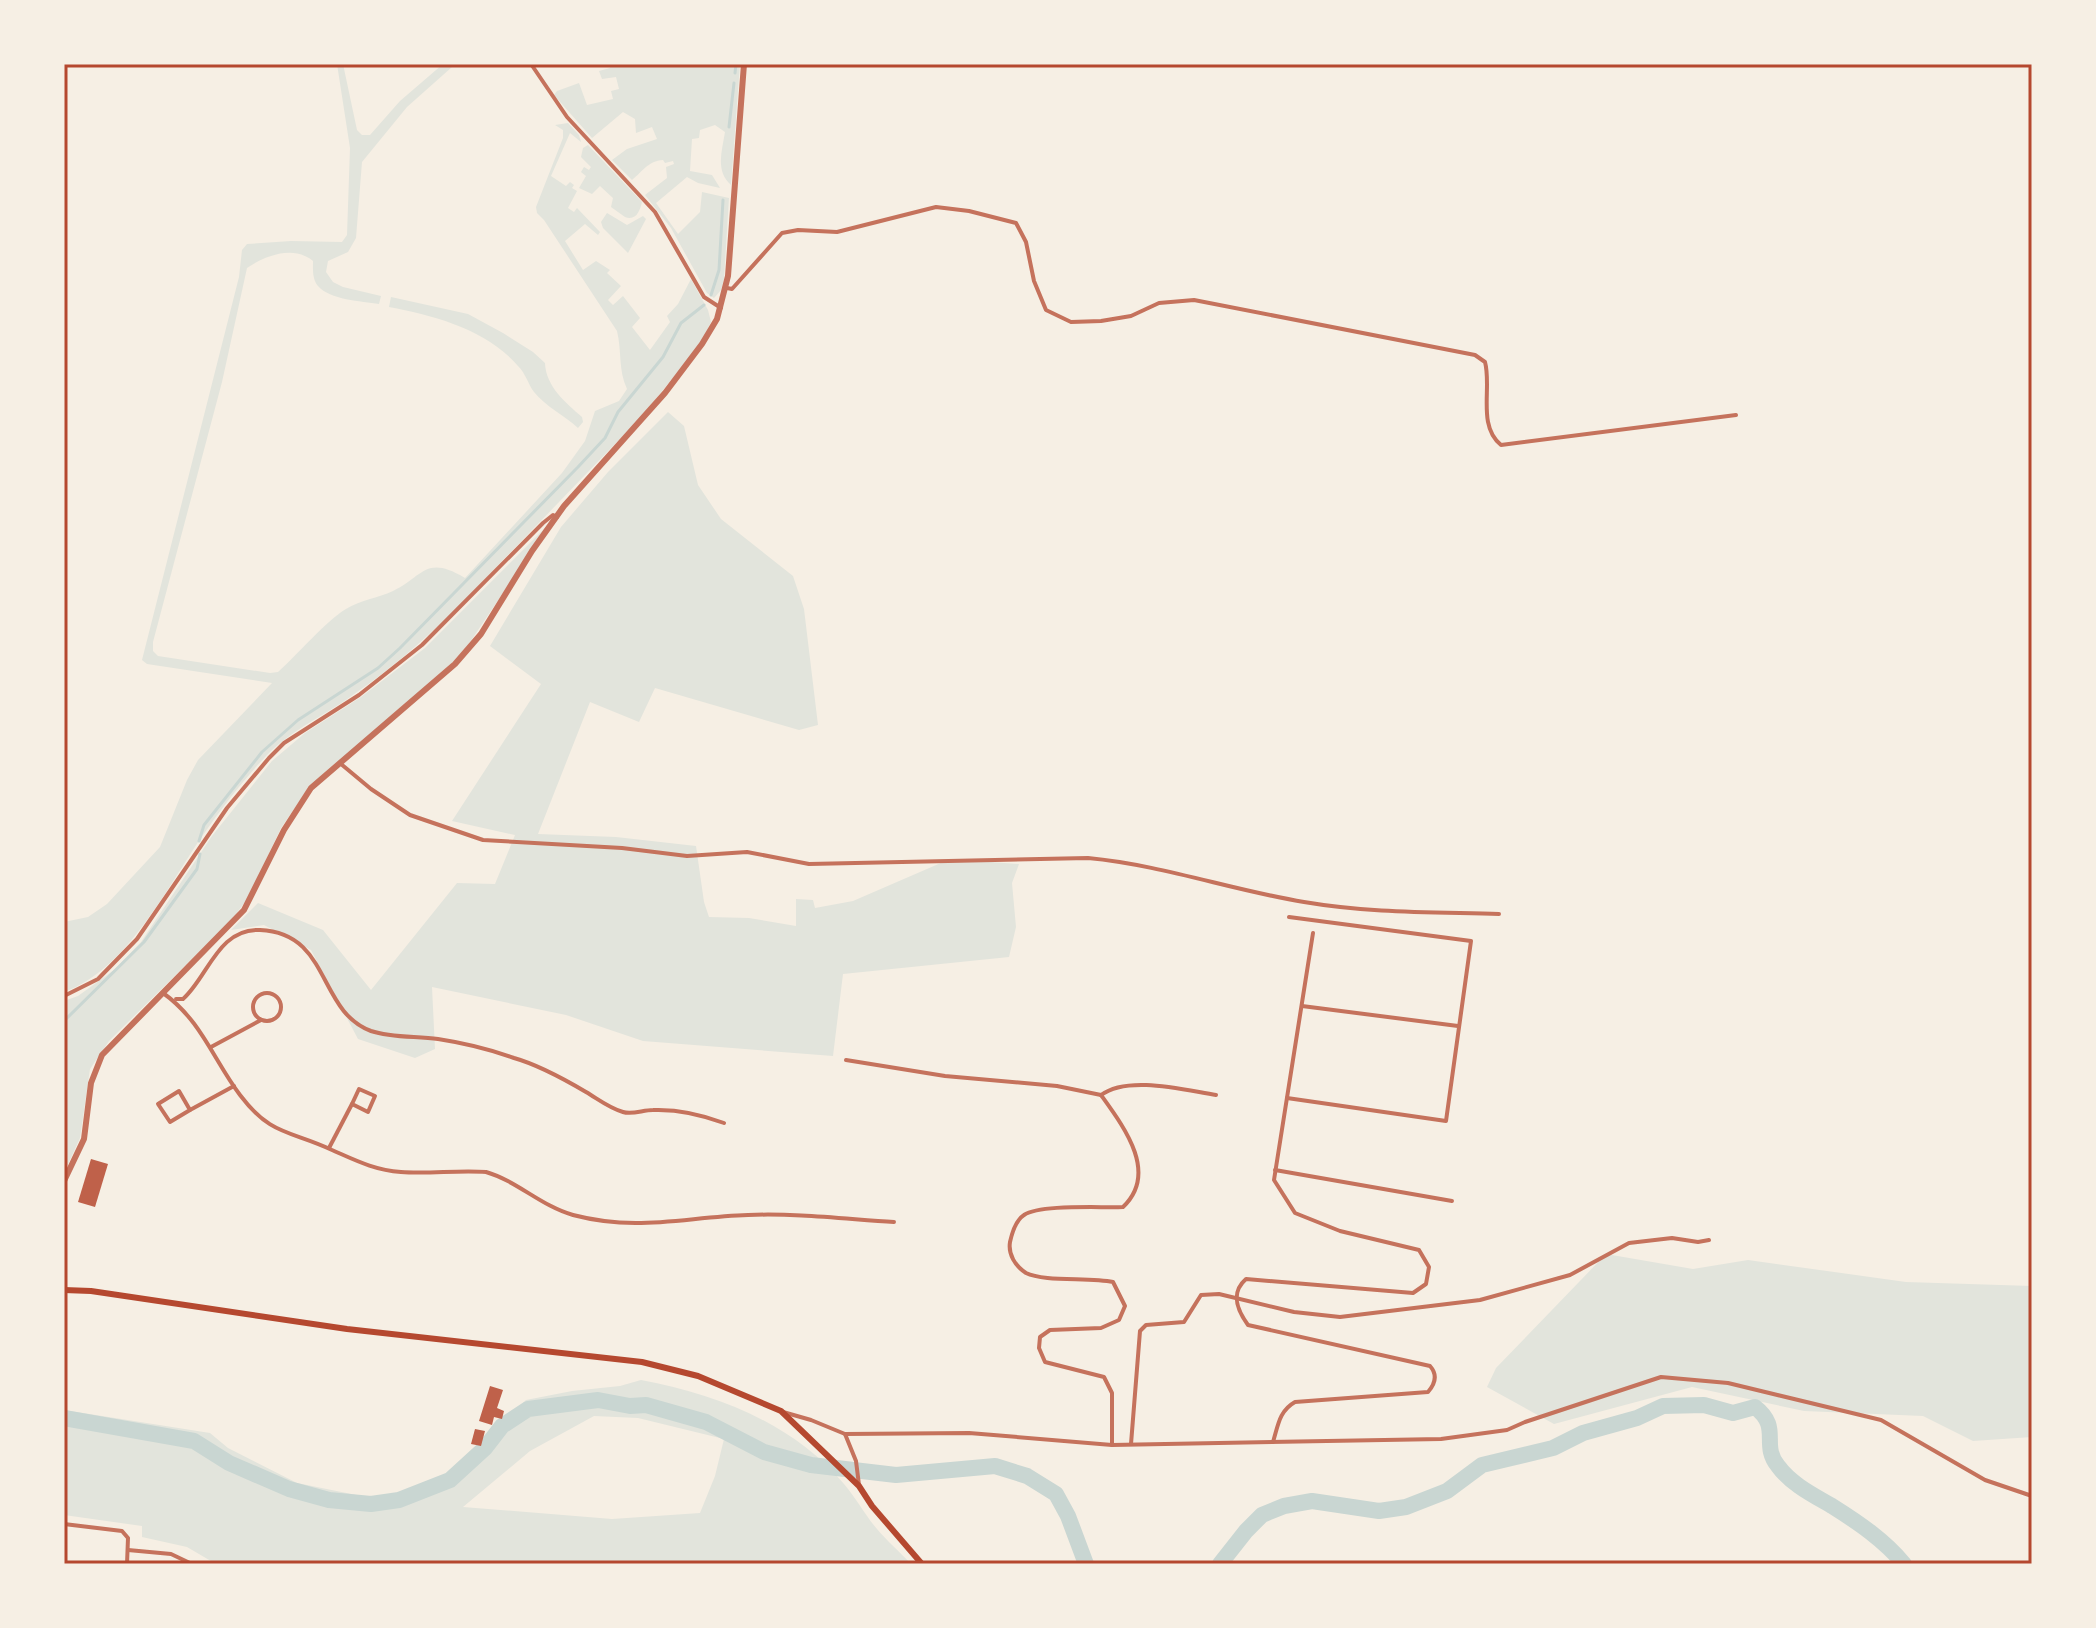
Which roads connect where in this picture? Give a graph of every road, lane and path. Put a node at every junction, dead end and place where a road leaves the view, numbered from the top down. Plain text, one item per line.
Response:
1 (531, 64) edge
2 (744, 64) edge
3 (727, 288) junction
4 (721, 308) junction
5 (1736, 415) dead end
6 (557, 517) junction
7 (341, 764) junction
8 (1499, 914) dead end
9 (1289, 917) dead end
10 (1313, 933) dead end
11 (163, 993) junction
12 (64, 996) edge
13 (173, 999) junction
14 (1302, 1006) junction
15 (261, 1020) junction
16 (1459, 1026) junction
17 (211, 1047) junction
18 (846, 1060) dead end
19 (234, 1086) junction
20 (1101, 1095) junction
21 (1216, 1095) dead end
22 (1287, 1098) junction
23 (352, 1104) junction
24 (190, 1110) junction
25 (724, 1123) dead end
26 (329, 1148) junction
27 (1275, 1170) junction
28 (64, 1181) edge
29 (1452, 1201) dead end
30 (894, 1222) dead end
31 (1709, 1240) dead end
32 (64, 1290) edge
33 (1236, 1296) junction
34 (781, 1411) junction
35 (845, 1434) junction
36 (1273, 1442) junction
37 (1131, 1444) junction
38 (1112, 1445) junction
39 (859, 1486) junction
40 (2032, 1496) edge
41 (64, 1524) edge
42 (128, 1550) junction
43 (127, 1564) edge
44 (192, 1564) edge
45 (922, 1564) edge

1 - 4 street
2 - 3 street
3 - 4 street
3 - 5 street
4 - 6 street
6 - 7 street
6 - 12 street
7 - 8 street
7 - 11 street
9 - 16 street
10 - 14 street
11 - 13 street
11 - 28 street
13 - 17 street
13 - 25 street
14 - 16 street
14 - 22 street
15 - 15 street
15 - 17 street
16 - 22 street
17 - 19 street
18 - 20 street
19 - 24 street
19 - 26 street
20 - 21 street
20 - 38 street
22 - 27 street
23 - 23 street
23 - 26 street
24 - 24 street
26 - 30 street
27 - 29 street
27 - 33 street
31 - 33 street
32 - 34 main road
33 - 36 street
33 - 37 street
34 - 35 street
34 - 39 main road
35 - 38 street
35 - 39 street
36 - 37 street
36 - 40 street
37 - 38 street
39 - 45 main road
41 - 42 street
42 - 43 street
42 - 44 street

